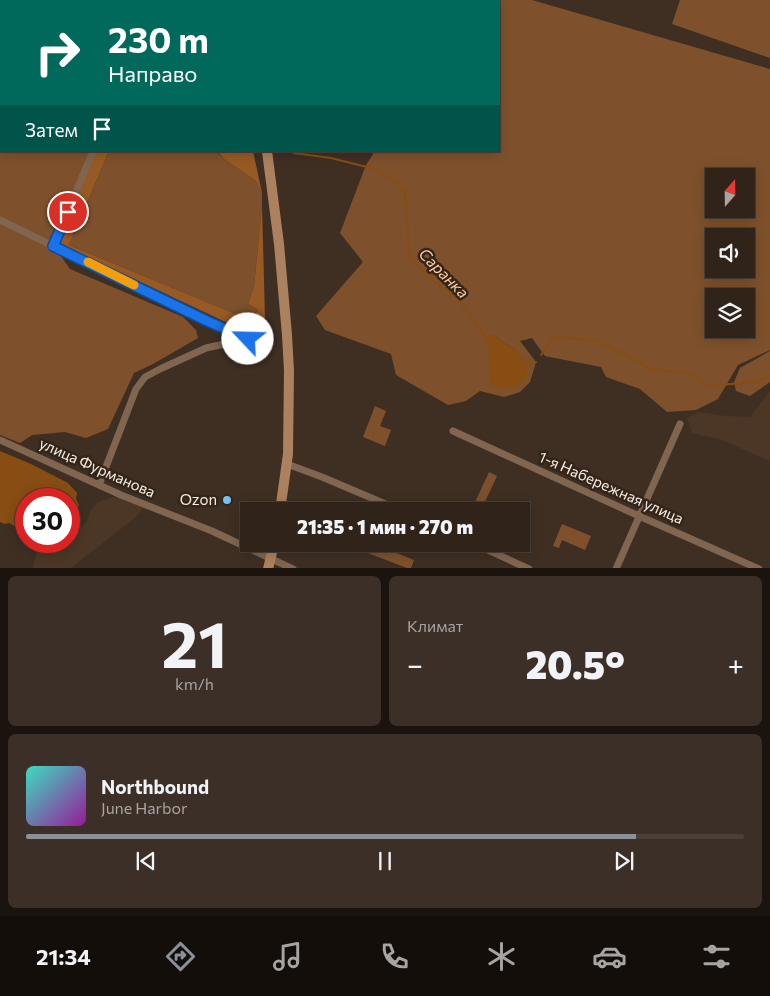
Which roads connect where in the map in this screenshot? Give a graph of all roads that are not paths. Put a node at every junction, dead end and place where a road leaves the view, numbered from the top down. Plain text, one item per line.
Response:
1 (92, 152) edge
2 (267, 152) edge
3 (0, 220) edge
4 (53, 246) junction
5 (680, 424) dead end
6 (453, 431) dead end
7 (0, 440) edge
8 (287, 464) junction
9 (99, 485) junction
10 (281, 502) edge
11 (380, 502) edge
12 (639, 516) junction
13 (493, 552) edge
14 (270, 564) edge
15 (293, 568) edge
16 (529, 568) edge
17 (616, 568) edge
18 (759, 568) edge

1 - 4 street
2 - 8 main road
3 - 4 street
4 - 9 street
5 - 12 street
6 - 12 street, 1-я Набережная улица
7 - 9 street, улица Фурманова
8 - 10 main road
8 - 11 street
9 - 14 street, улица Фурманова
12 - 17 street
12 - 18 street, 1-я Набережная улица
13 - 16 street
14 - 15 street, улица Фурманова

